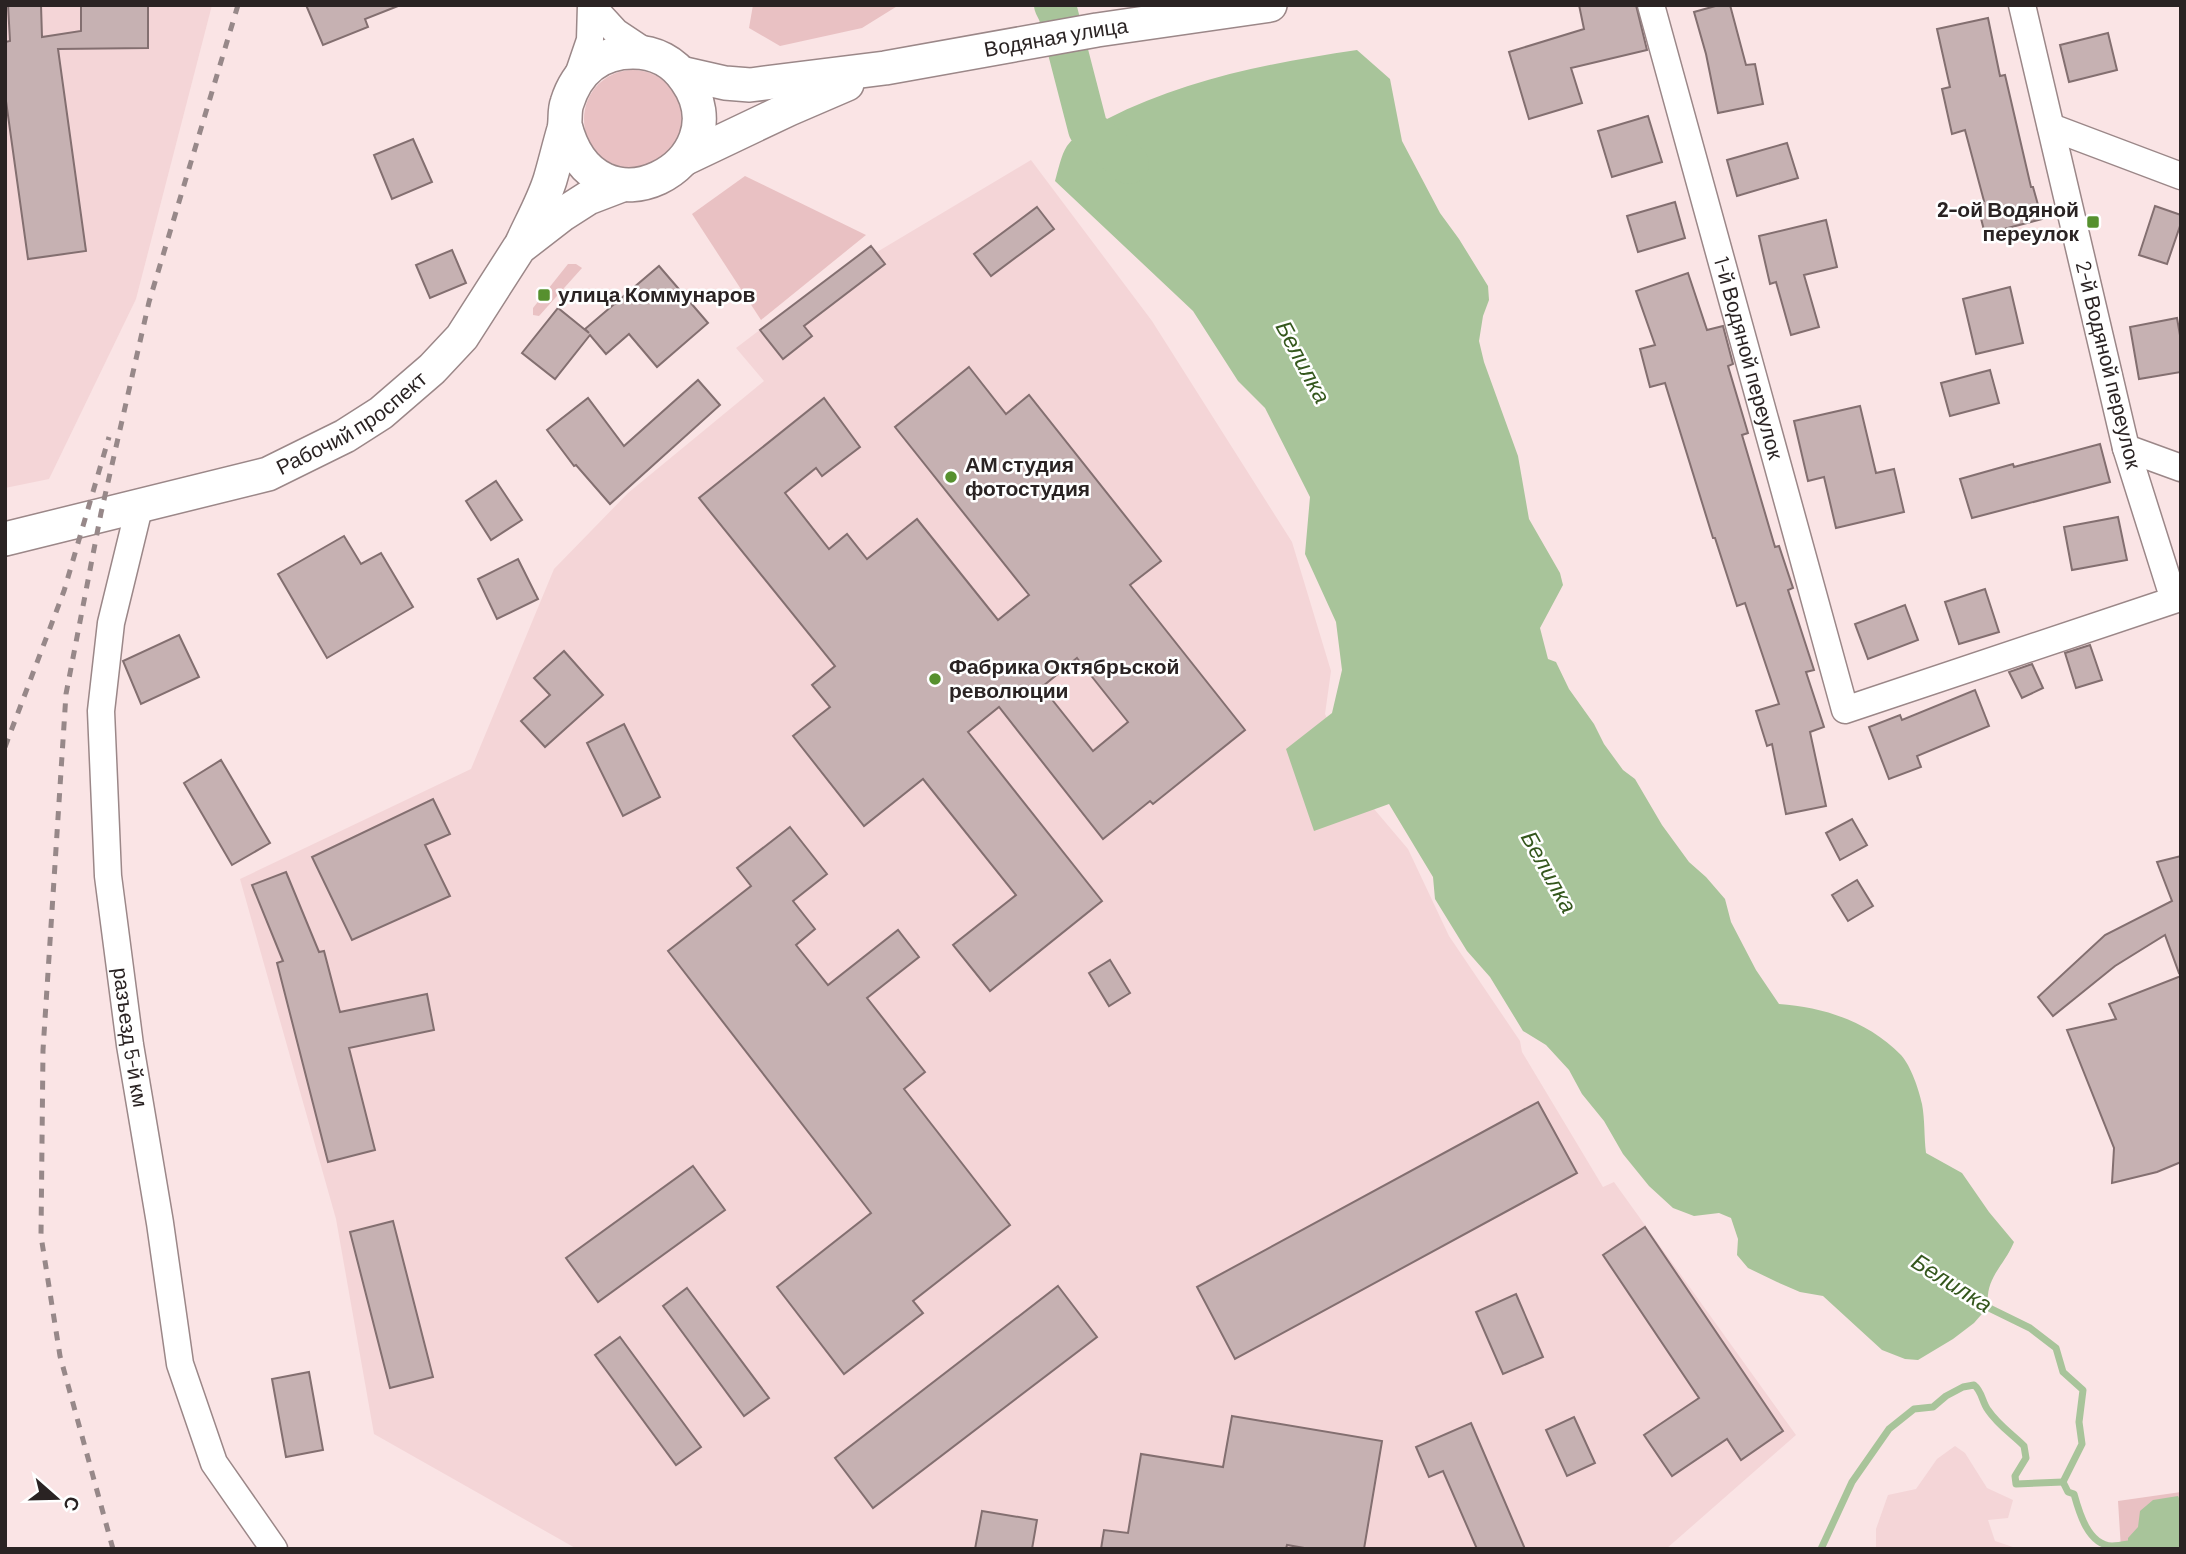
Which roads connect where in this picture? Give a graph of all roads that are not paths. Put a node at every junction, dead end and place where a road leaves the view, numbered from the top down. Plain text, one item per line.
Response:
1 (1270, 5) edge
2 (1651, 5) edge
3 (2022, 5) edge
4 (592, 6) edge
5 (646, 52) junction
6 (885, 68) junction
7 (681, 73) junction
8 (576, 81) junction
9 (565, 125) junction
10 (2051, 127) junction
11 (685, 158) junction
12 (2181, 176) edge
13 (621, 185) junction
14 (519, 248) junction
15 (2126, 448) junction
16 (2181, 468) edge
17 (140, 504) junction
18 (5, 539) edge
19 (2174, 600) joint
20 (274, 1549) edge

1 - 6 street, Водяная улица
2 - 19 street, 1-й Водяной переулок
3 - 10 street, 2-й Водяной переулок
4 - 5 street
4 - 8 street
5 - 7 street
5 - 8 street
6 - 7 street
6 - 11 street
7 - 11 street
8 - 9 street
9 - 13 street
9 - 14 street
10 - 12 street
10 - 15 street, 2-й Водяной переулок
11 - 13 street
13 - 14 street, Рабочий проспект
14 - 17 street, Рабочий проспект
15 - 16 street
15 - 19 street, 2-й Водяной переулок
17 - 18 street, Рабочий проспект
17 - 20 street, разъезд 5-й км

